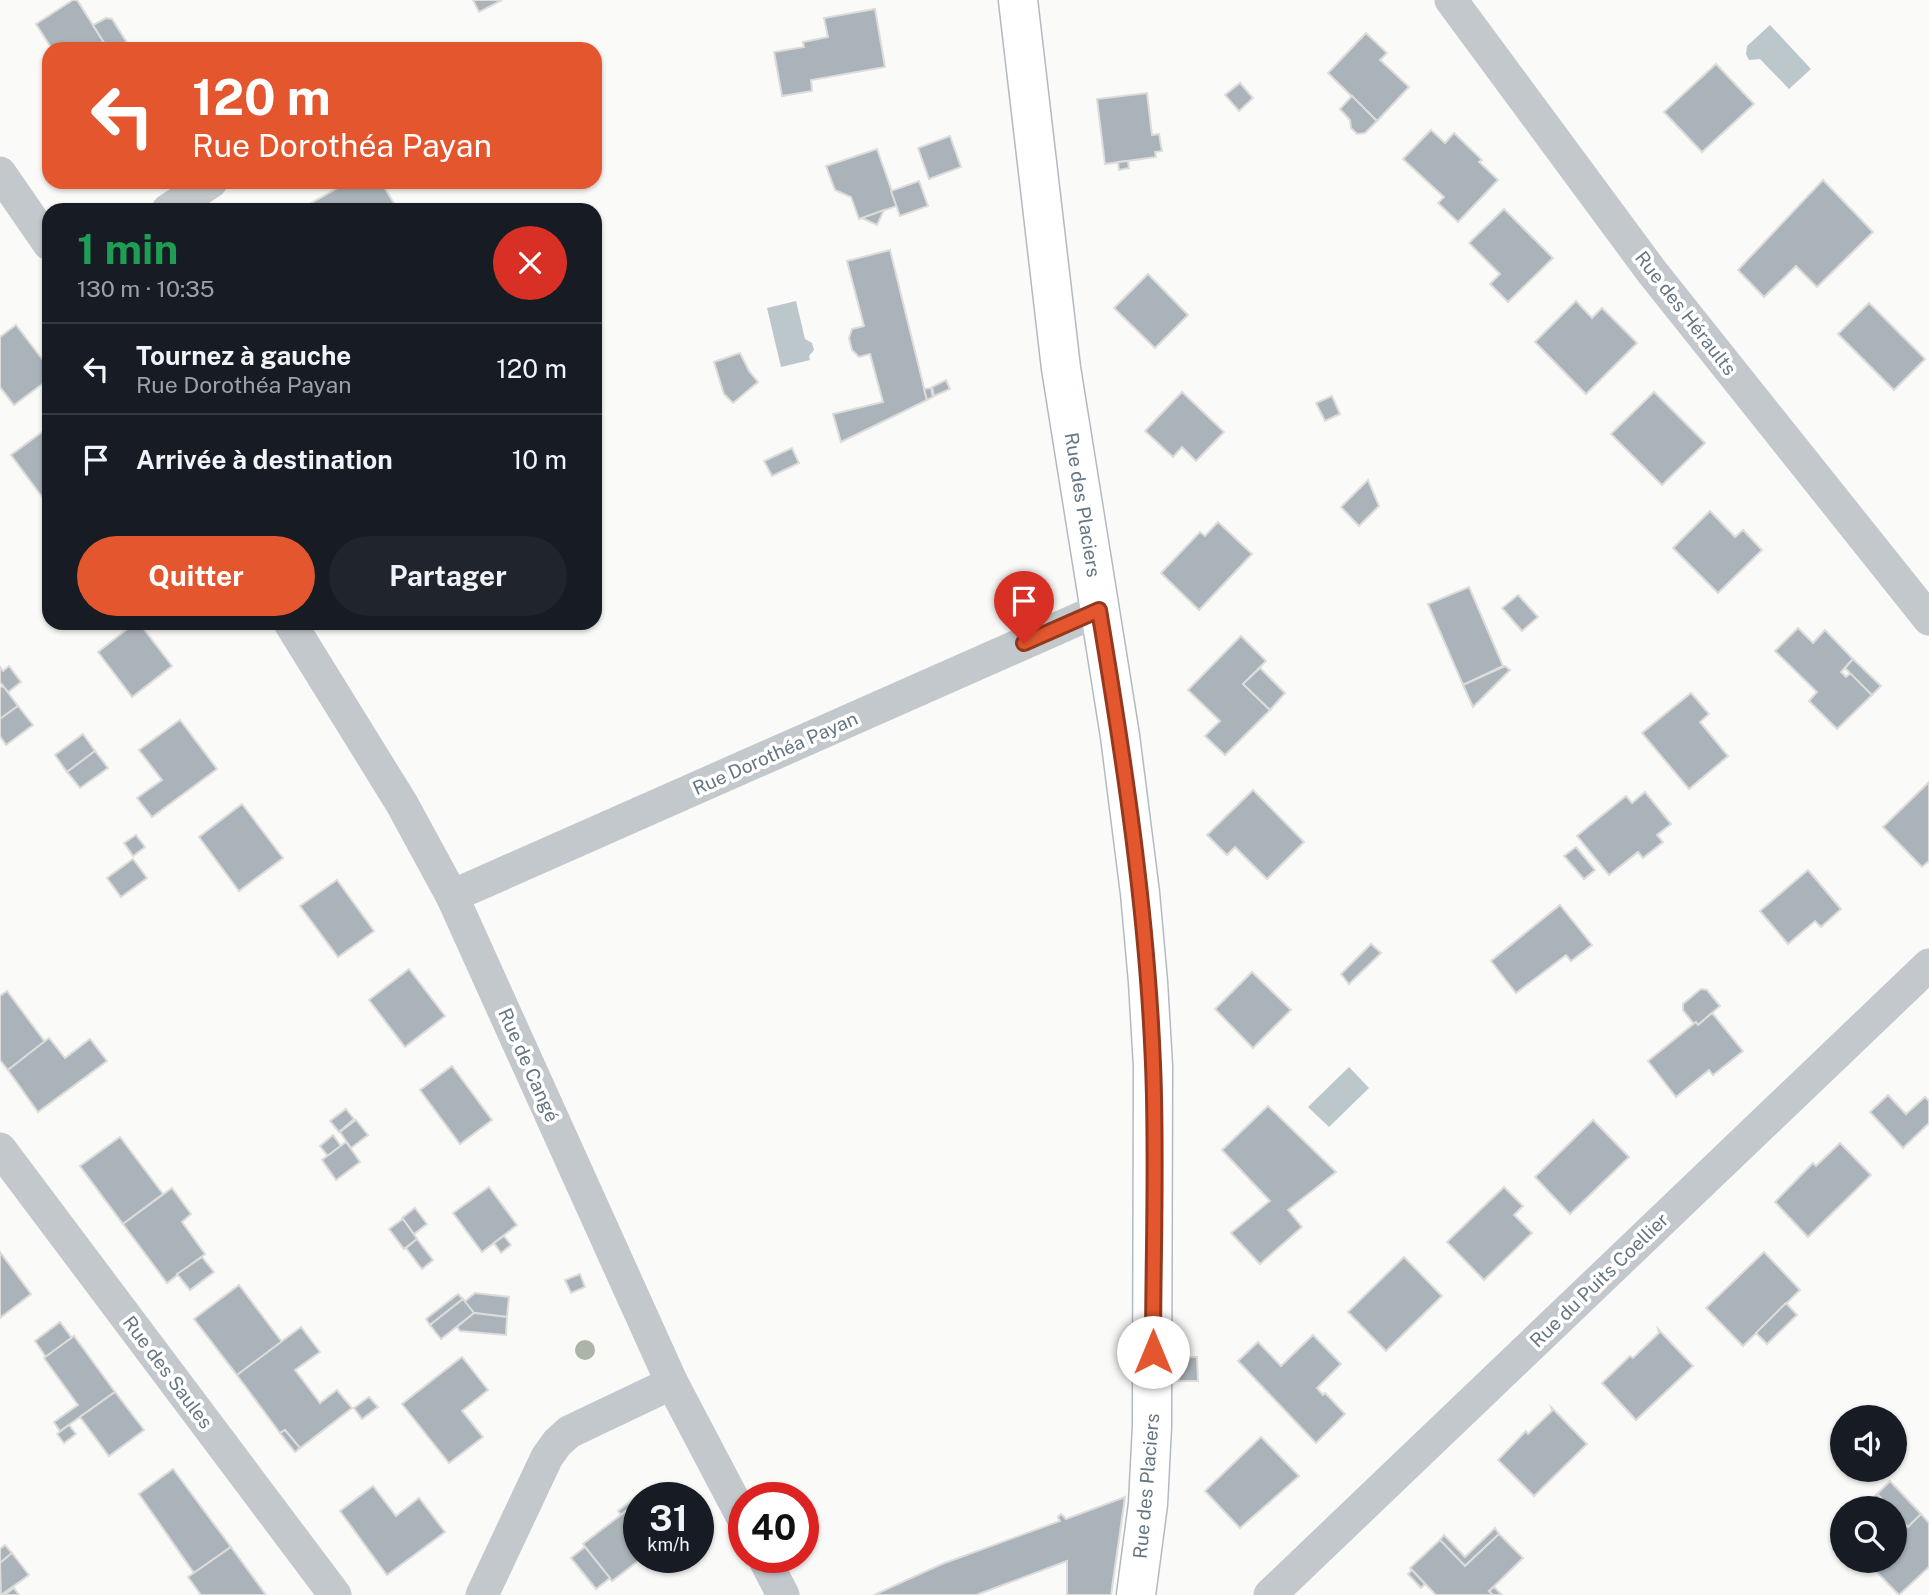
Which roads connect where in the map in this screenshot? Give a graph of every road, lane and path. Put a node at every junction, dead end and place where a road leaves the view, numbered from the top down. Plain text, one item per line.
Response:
1 (1018, 0) edge
2 (1451, 0) edge
3 (0, 173) edge
4 (200, 189) edge
5 (179, 203) edge
6 (42, 234) edge
7 (1099, 610) junction
8 (1929, 619) edge
9 (294, 630) edge
10 (452, 896) junction
11 (1929, 965) edge
12 (0, 1149) edge
13 (672, 1383) junction
14 (728, 1490) edge
15 (772, 1573) edge
16 (335, 1595) edge
17 (482, 1595) edge
18 (783, 1595) edge
19 (1136, 1595) edge
20 (1269, 1595) edge

1 - 7 street, Rue des Placiers
2 - 8 street, Rue des Héraults
3 - 6 street
4 - 5 street
7 - 10 street, Rue Dorothéa Payan
7 - 19 street, Rue des Placiers
9 - 10 street, Rue de Cangé
10 - 13 street, Rue de Cangé
11 - 20 street, Rue du Puits Coellier
12 - 16 street, Rue des Saules
13 - 14 street, Rue de Cangé
13 - 17 street
15 - 18 street

